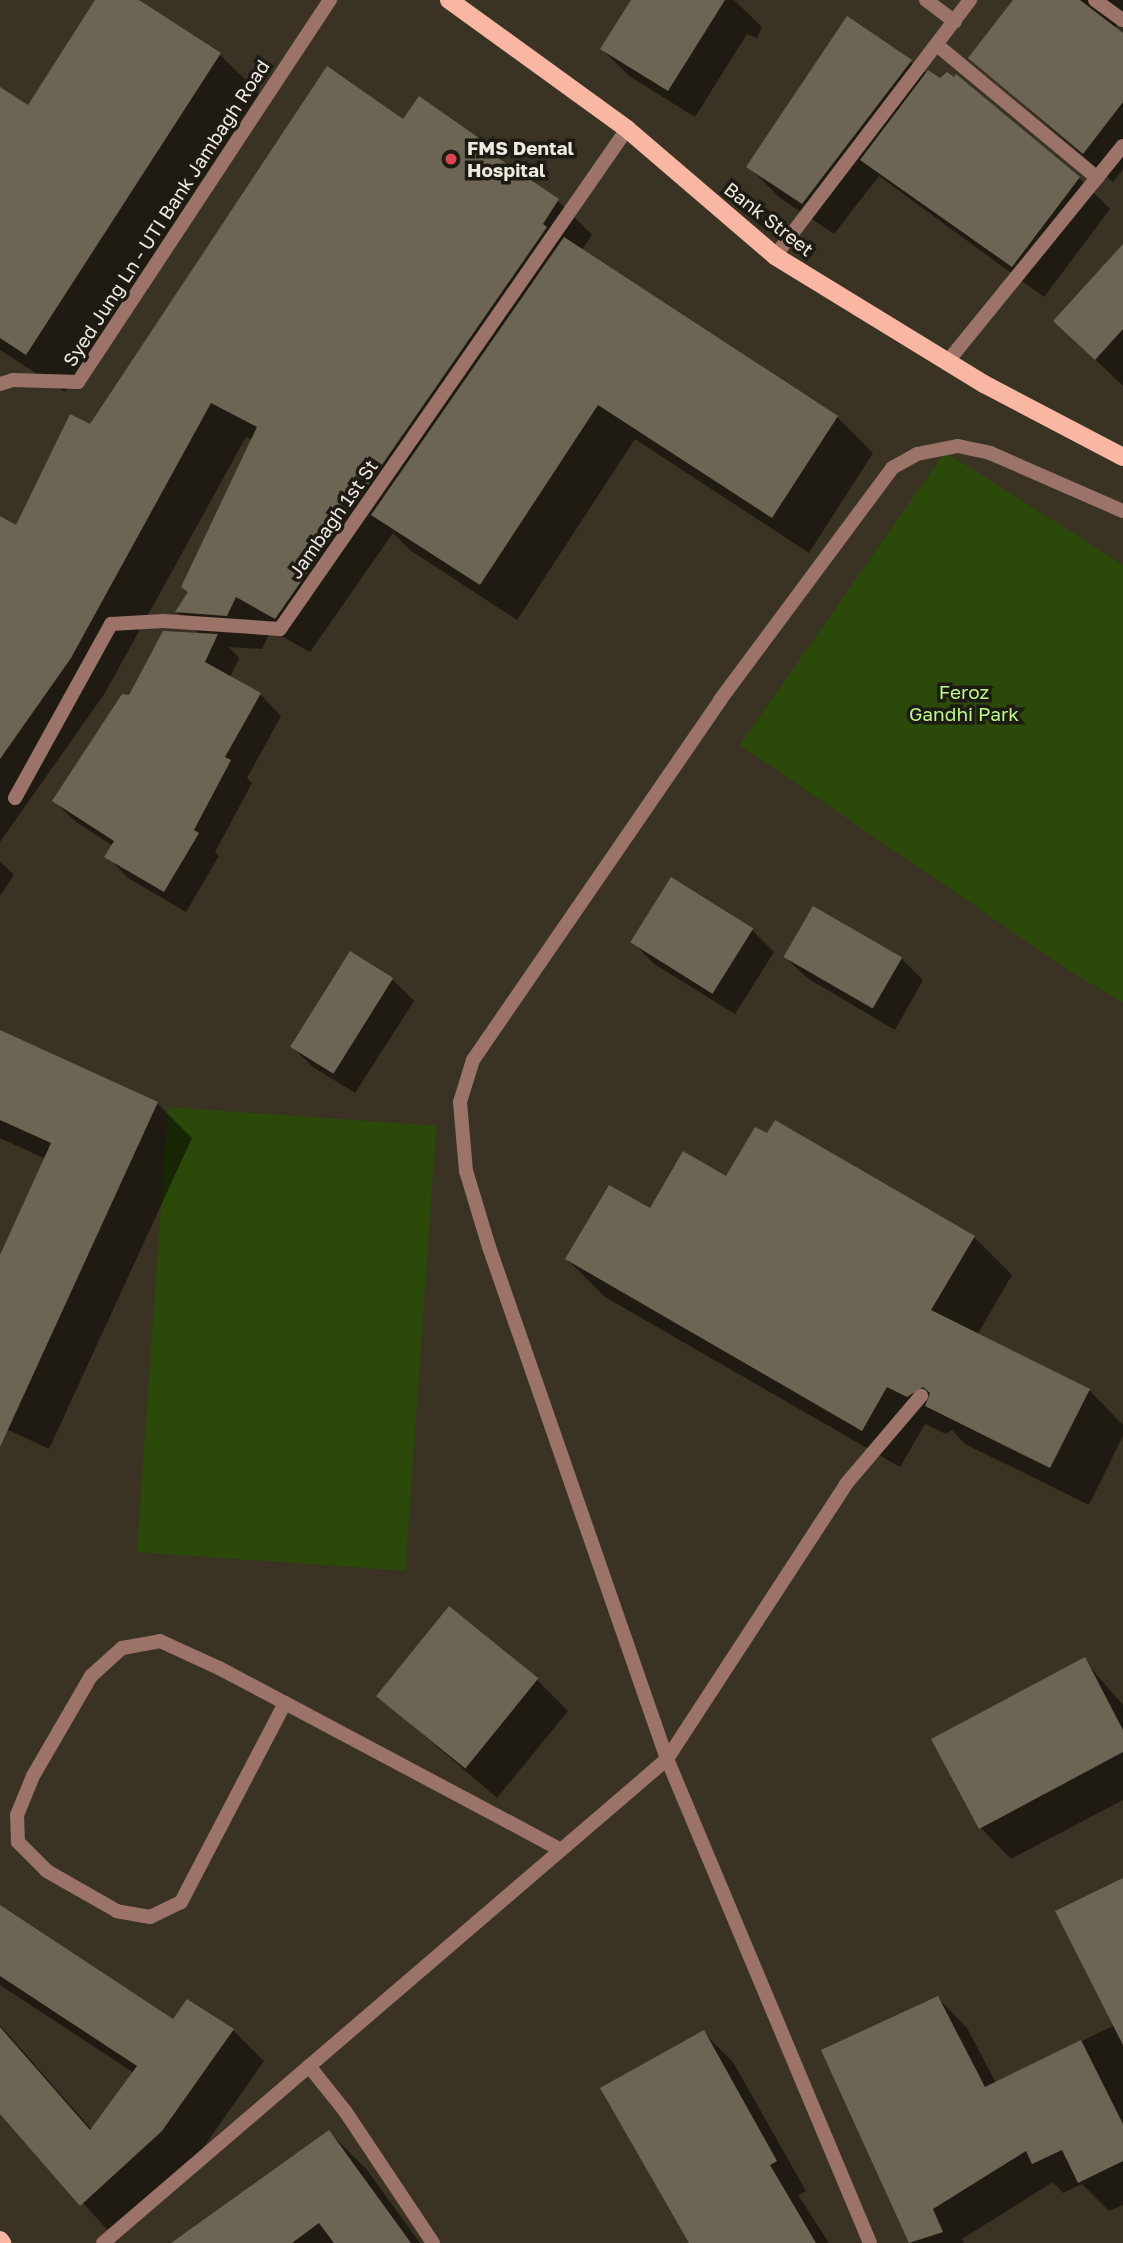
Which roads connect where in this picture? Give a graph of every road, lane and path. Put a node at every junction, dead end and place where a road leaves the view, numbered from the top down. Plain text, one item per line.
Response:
1 (330, 0) edge
2 (926, 0) edge
3 (970, 0) edge
4 (1095, 0) edge
5 (456, 2) edge
6 (1123, 20) edge
7 (955, 22) junction
8 (937, 45) junction
9 (627, 129) junction
10 (1123, 146) edge
11 (1097, 178) junction
12 (775, 256) junction
13 (948, 361) junction
14 (0, 384) edge
15 (1123, 457) edge
16 (1123, 511) edge
17 (15, 798) dead end
18 (921, 1396) dead end
19 (285, 1703) junction
20 (667, 1759) junction
21 (561, 1850) junction
22 (309, 2066) junction
23 (103, 2243) edge
24 (433, 2243) edge
25 (870, 2243) edge

1 - 14 street, Syed Jung Ln - UTI Bank Jambagh Road
2 - 7 street
3 - 7 street
4 - 6 street
5 - 9 main road, Bank Street
7 - 8 street
8 - 11 street
8 - 12 street
9 - 12 main road, Bank Street
9 - 17 street, Jambagh 1st St
10 - 11 street
11 - 13 street
12 - 13 main road, Bank Street
13 - 15 main road, Bank Street
16 - 20 street
18 - 20 street
19 - 19 street
19 - 21 street
20 - 21 street
20 - 25 street
21 - 22 street
22 - 23 street
22 - 24 street

